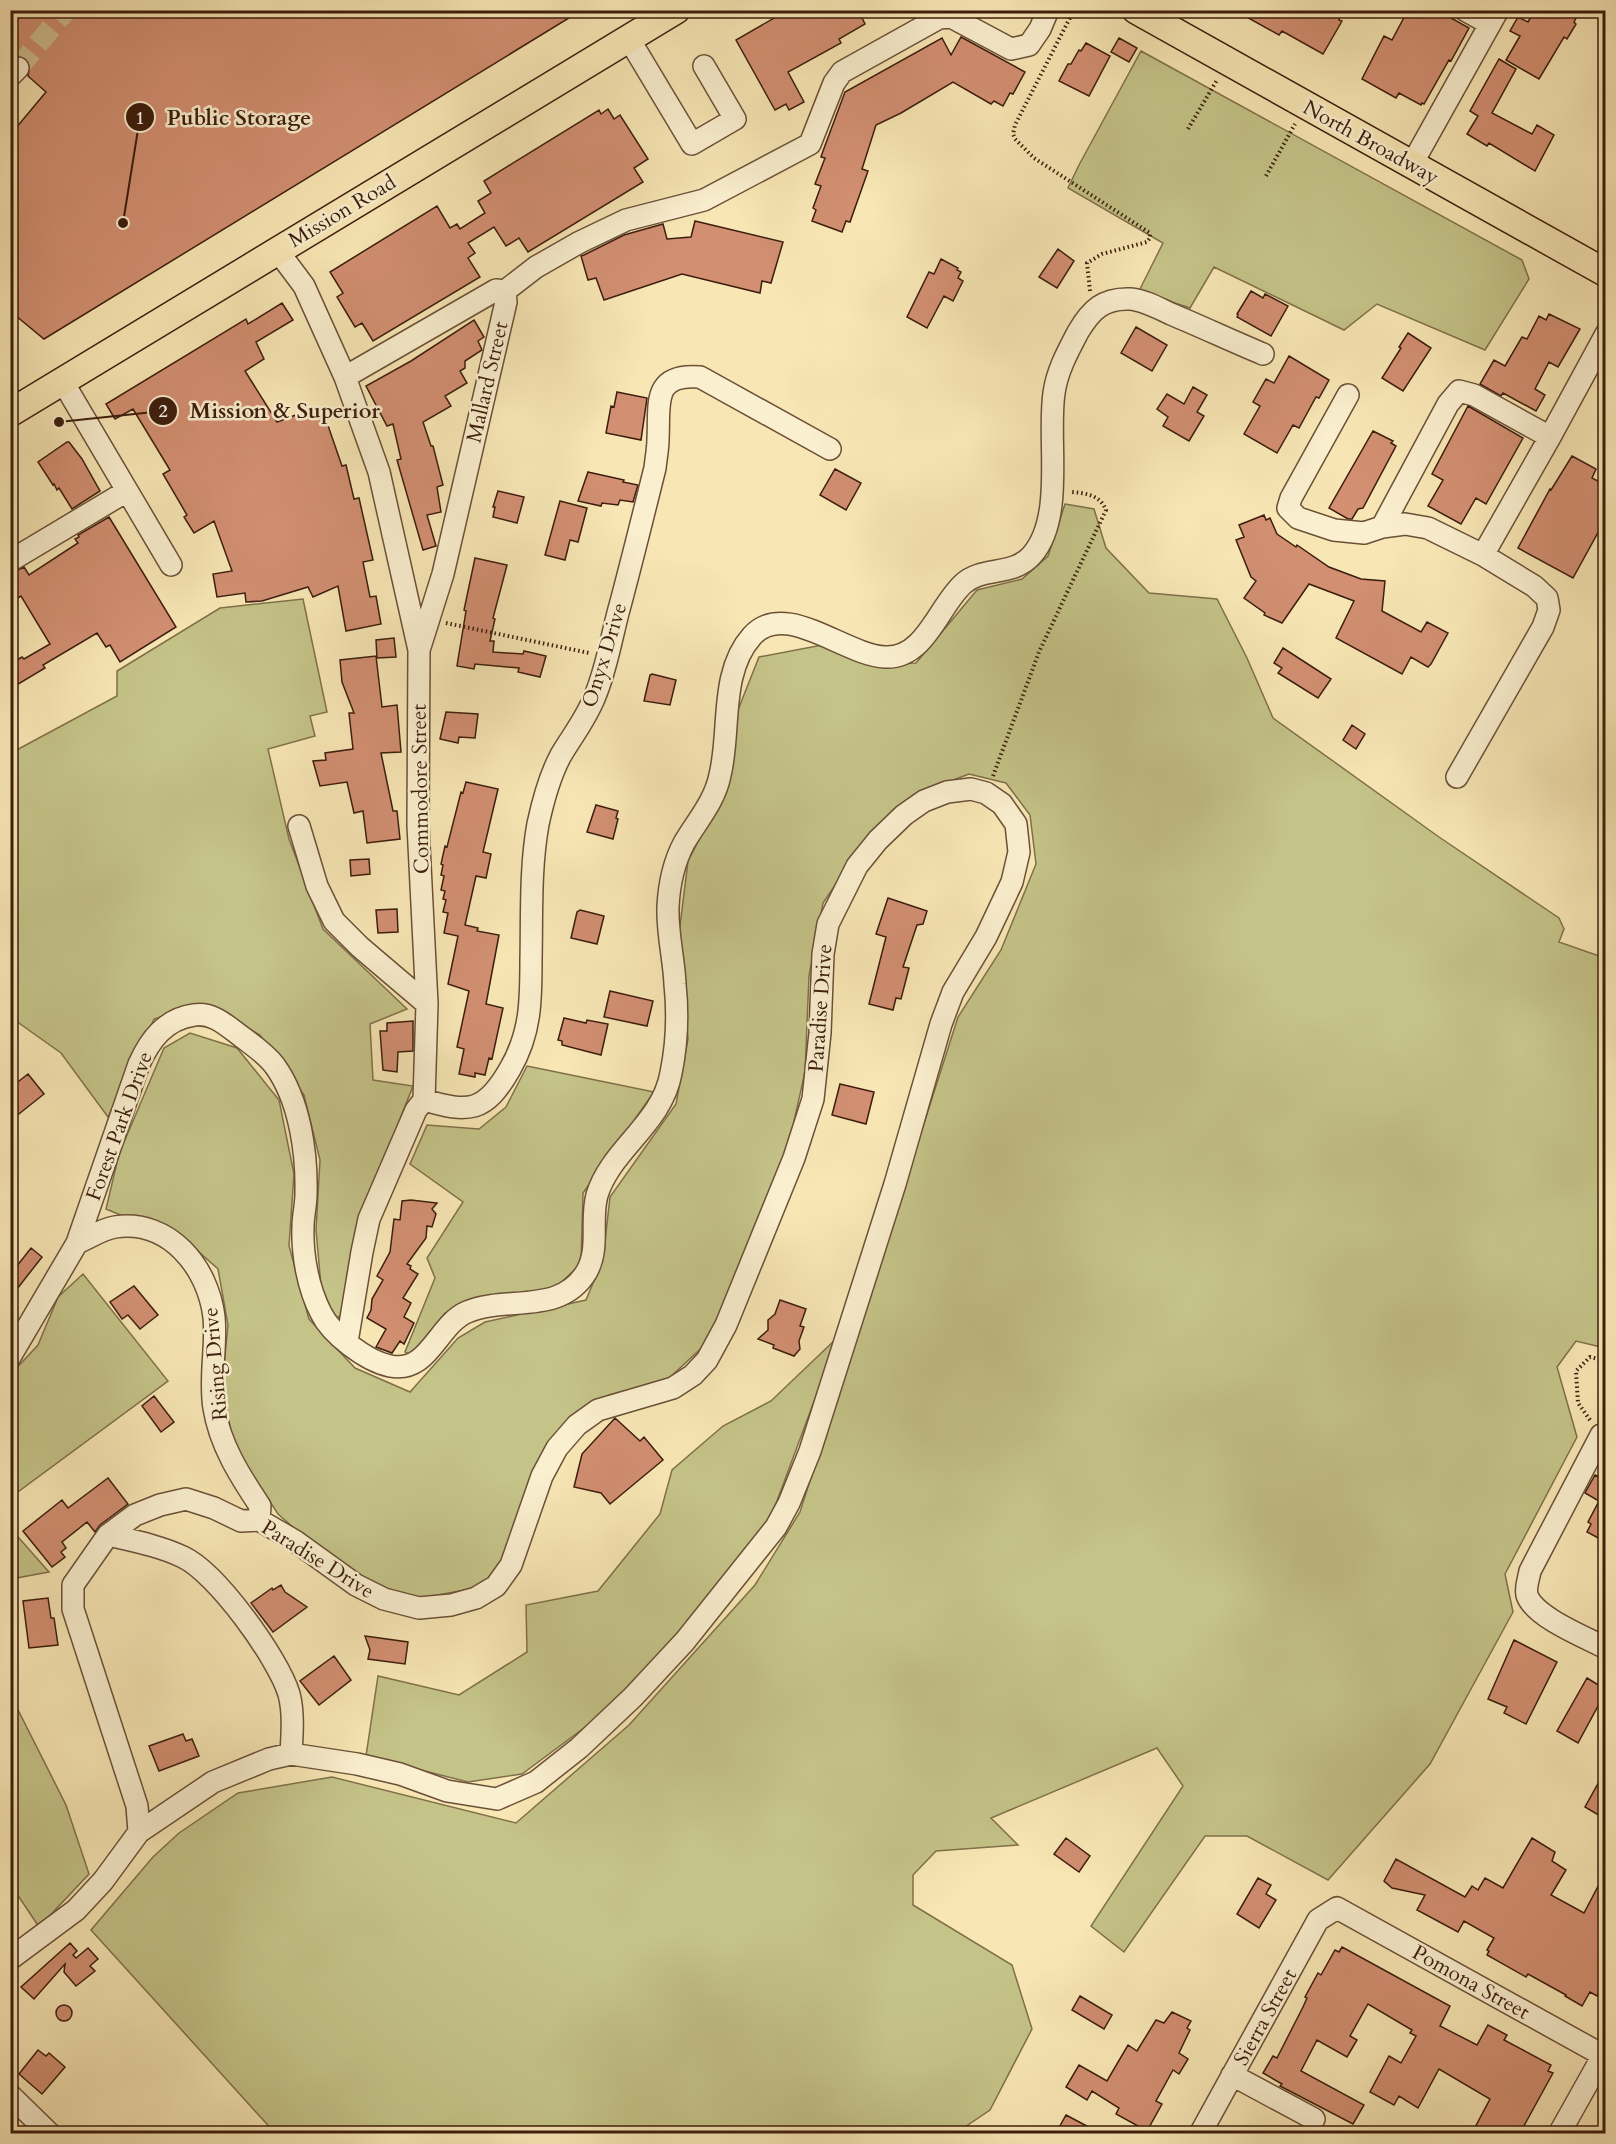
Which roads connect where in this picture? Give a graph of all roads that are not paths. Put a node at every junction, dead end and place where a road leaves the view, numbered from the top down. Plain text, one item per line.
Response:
1 (676, 10) edge
2 (1048, 10) edge
3 (1136, 10) edge
4 (1465, 10) edge
5 (1494, 17) edge
6 (629, 39) junction
7 (704, 66) dead end
8 (1412, 164) junction
9 (277, 250) junction
10 (1605, 273) edge
11 (505, 291) junction
12 (1605, 334) edge
13 (1263, 354) dead end
14 (345, 377) junction
15 (63, 382) junction
16 (1348, 395) dead end
17 (10, 413) edge
18 (1550, 437) junction
19 (830, 449) dead end
20 (127, 490) junction
21 (1382, 527) junction
22 (1483, 555) junction
23 (10, 561) edge
24 (171, 565) dead end
25 (419, 650) junction
26 (1457, 777) dead end
27 (299, 826) dead end
28 (428, 1005) junction
29 (424, 1100) junction
30 (77, 1243) junction
31 (347, 1342) junction
32 (10, 1357) edge
33 (1601, 1435) road end
34 (259, 1520) junction
35 (108, 1535) junction
36 (1605, 1648) edge
37 (291, 1754) junction
38 (139, 1832) junction
39 (1337, 1908) joint
40 (10, 1959) edge
41 (1604, 2054) edge
42 (1232, 2075) junction
43 (10, 2095) edge
44 (1314, 2120) dead end
45 (51, 2133) edge
46 (1200, 2133) edge
47 (1559, 2133) edge

1 - 6 main road, Mission Road
2 - 11 street
3 - 8 main road, North Broadway
4 - 5 street
5 - 8 street
6 - 7 street
6 - 9 main road, Mission Road
8 - 10 main road, North Broadway
9 - 14 street, Commodore Street
9 - 15 main road, Mission Road
11 - 14 street, Mallard Street
11 - 25 street, Mallard Street
12 - 18 street
13 - 31 street, Forest Park Drive
14 - 25 street, Commodore Street
15 - 17 main road, Mission Road
15 - 20 street
16 - 21 street
18 - 21 street
18 - 22 street
19 - 29 street, Onyx Drive
20 - 23 street
20 - 24 street
21 - 22 street
22 - 26 street
25 - 28 street, Commodore Street
27 - 28 street
28 - 29 street, Commodore Street
29 - 31 street, Commodore Street
30 - 31 street, Forest Park Drive
30 - 32 street, Forest Park Drive
30 - 34 street, Rising Drive
33 - 36 street
34 - 35 street, Paradise Drive
34 - 37 street, Paradise Drive
35 - 37 street
35 - 38 street, Paradise Drive
37 - 38 street
38 - 40 street
39 - 41 street, Pomona Street
39 - 42 street, Sierra Street
41 - 47 street
42 - 44 street
42 - 46 street, Sierra Street
43 - 45 street

